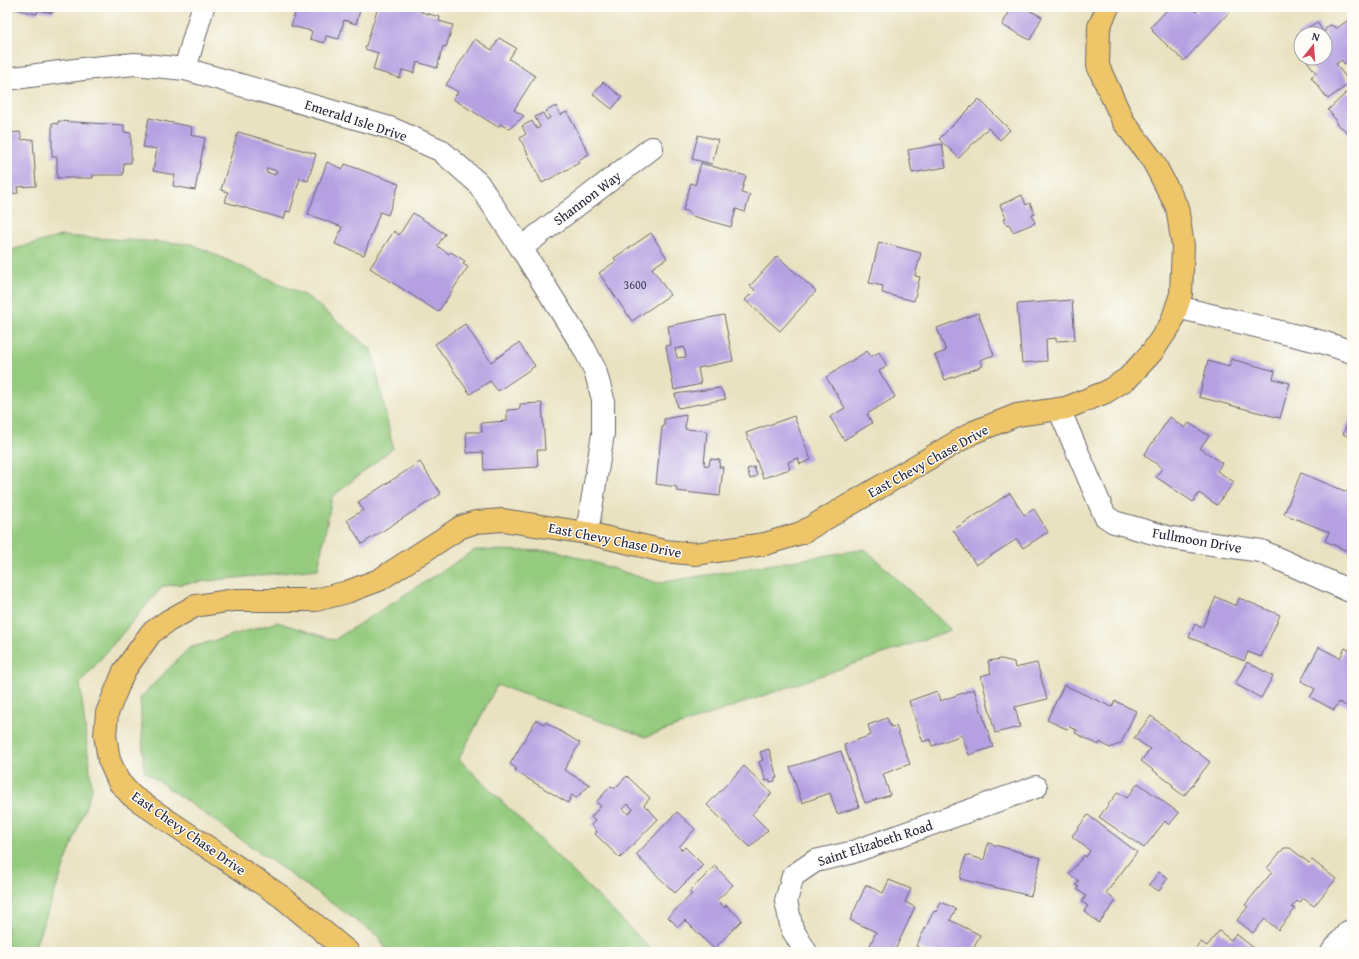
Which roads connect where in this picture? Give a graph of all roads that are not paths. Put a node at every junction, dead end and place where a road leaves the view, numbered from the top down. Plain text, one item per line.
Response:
1 (202, 7) edge
2 (1108, 7) edge
3 (185, 69) junction
4 (7, 79) edge
5 (652, 148) dead end
6 (521, 248) junction
7 (1177, 307) junction
8 (1352, 352) edge
9 (1059, 409) junction
10 (587, 533) junction
11 (1352, 592) edge
12 (1036, 787) dead end
13 (1352, 931) edge
14 (348, 952) edge
15 (806, 952) edge
16 (1332, 952) edge

1 - 3 street
2 - 7 main road, East Chevy Chase Drive
3 - 4 street, Emerald Isle Drive
3 - 6 street, Emerald Isle Drive
5 - 6 street, Shannon Way
6 - 10 street, Emerald Isle Drive
7 - 8 street
7 - 9 main road, East Chevy Chase Drive
9 - 10 main road, East Chevy Chase Drive
9 - 11 street, Fullmoon Drive
10 - 14 main road, East Chevy Chase Drive
12 - 15 street, Saint Elizabeth Road
13 - 16 street

